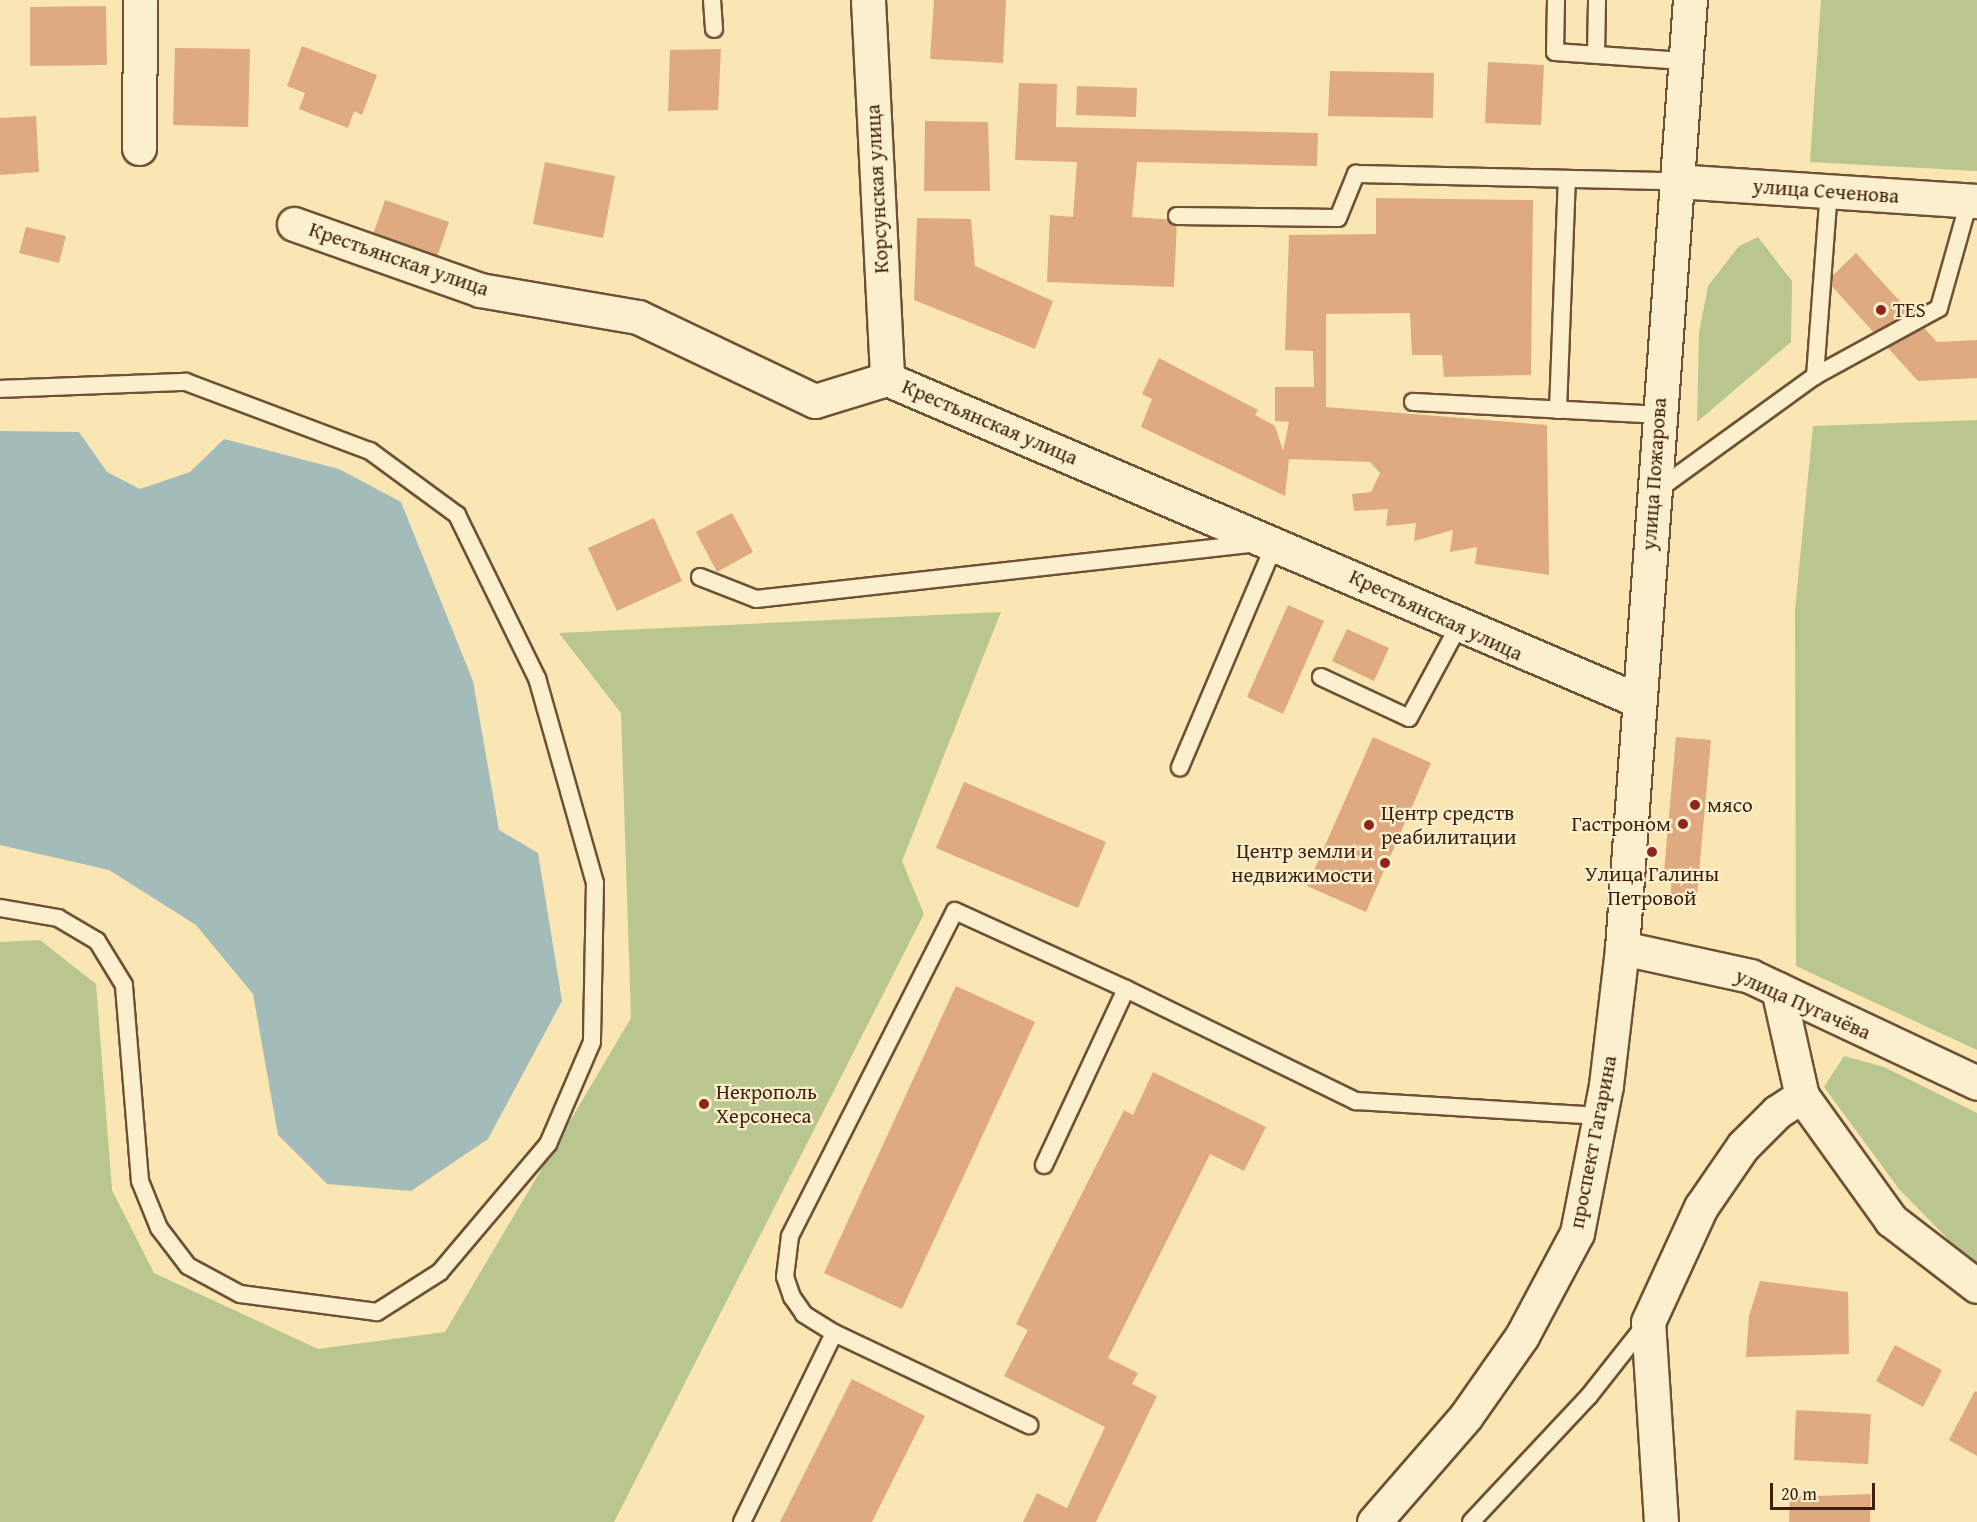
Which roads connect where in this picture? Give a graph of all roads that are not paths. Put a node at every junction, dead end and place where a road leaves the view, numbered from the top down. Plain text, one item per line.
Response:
1 (141, 0) edge
2 (712, 0) edge
3 (868, 0) edge
4 (1556, 0) edge
5 (1597, 0) edge
6 (1690, 0) edge
7 (714, 29) dead end
8 (1596, 54) junction
9 (1683, 61) junction
10 (140, 148) dead end
11 (1567, 179) junction
12 (1675, 181) junction
13 (1829, 190) junction
14 (1973, 201) edge
15 (1177, 216) dead end
16 (294, 224) dead end
17 (1815, 376) junction
18 (887, 379) junction
19 (0, 389) edge
20 (1413, 402) dead end
21 (1558, 410) junction
22 (1659, 416) junction
23 (1653, 492) junction
24 (1276, 541) junction
25 (700, 577) dead end
26 (1459, 625) junction
27 (1321, 677) dead end
28 (1637, 700) junction
29 (1180, 768) dead end
30 (0, 908) edge
31 (1622, 948) junction
32 (1126, 989) junction
33 (1778, 989) junction
34 (1977, 1083) edge
35 (1802, 1096) junction
36 (1600, 1116) junction
37 (1044, 1165) dead end
38 (1977, 1286) edge
39 (1648, 1322) junction
40 (834, 1333) junction
41 (1029, 1425) dead end
42 (742, 1522) edge
43 (1374, 1522) edge
44 (1471, 1522) edge
45 (1661, 1522) edge

1 - 10 street
2 - 7 lane
3 - 18 street, Корсунская улица
4 - 8 lane
5 - 8 lane
6 - 9 street, улица Пожарова
8 - 9 lane
9 - 12 street, улица Пожарова
11 - 12 lane
11 - 15 lane
11 - 21 lane
12 - 13 street, улица Сеченова
12 - 22 street, улица Пожарова
13 - 14 street, улица Сеченова
13 - 17 lane
14 - 17 lane
16 - 18 street, Крестьянская улица
17 - 23 lane
18 - 24 street, Крестьянская улица
19 - 30 lane
20 - 21 lane
21 - 22 lane
22 - 23 street, улица Пожарова
23 - 28 street, улица Пожарова
24 - 25 lane
24 - 26 street, Крестьянская улица
24 - 29 lane
26 - 27 lane
26 - 28 street, Крестьянская улица
28 - 31 street, улица Пожарова
31 - 33 street, улица Пугачёва
31 - 36 street, проспект Гагарина
32 - 36 lane
32 - 37 lane
32 - 40 lane
33 - 34 street, улица Пугачёва
33 - 35 street
35 - 38 street
35 - 39 street
36 - 43 street, проспект Гагарина
39 - 44 lane
39 - 45 street
40 - 41 lane
40 - 42 lane

